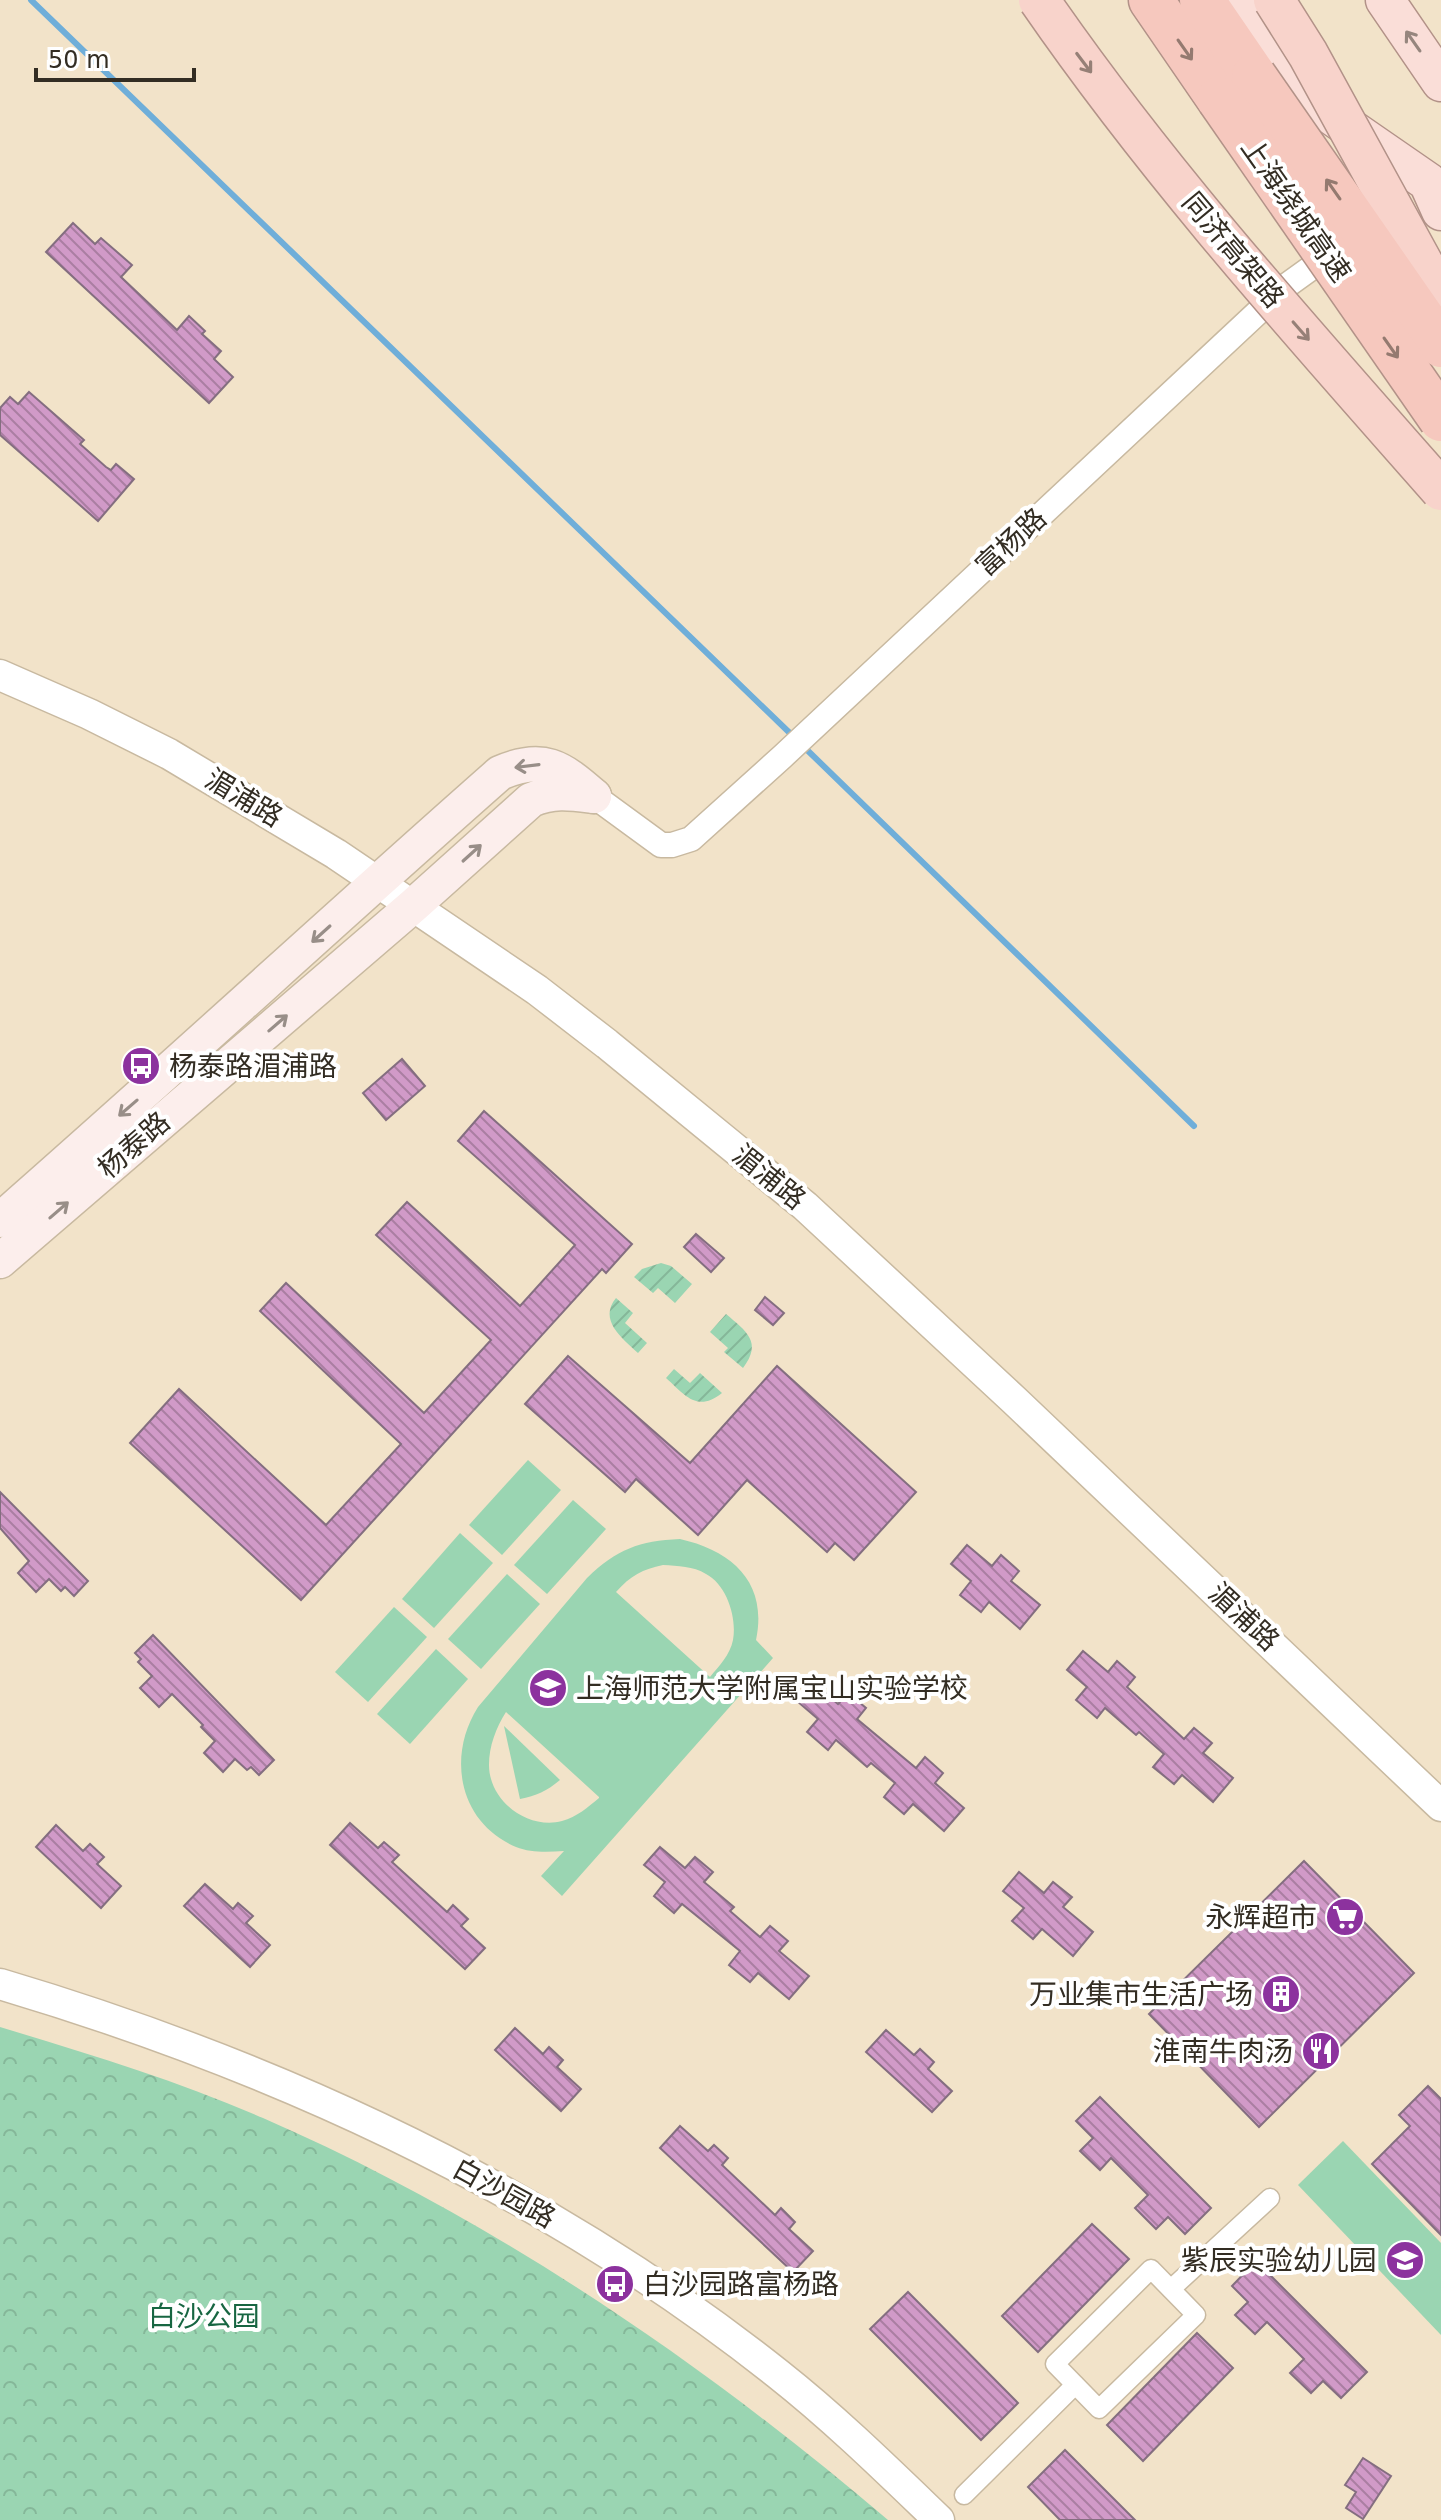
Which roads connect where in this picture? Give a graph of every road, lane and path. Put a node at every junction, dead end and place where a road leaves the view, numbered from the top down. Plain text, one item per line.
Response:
1 (1039, 0) edge
2 (1151, 0) edge
3 (1202, 0) edge
4 (1247, 0) edge
5 (1274, 0) edge
6 (1385, 0) edge
7 (1441, 82) edge
8 (1437, 189) edge
9 (1441, 297) edge
10 (1441, 345) edge
11 (1441, 419) edge
12 (1441, 490) edge
13 (0, 675) edge
14 (594, 796) junction
15 (377, 881) junction
16 (414, 905) junction
17 (0, 1220) edge
18 (0, 1261) edge
19 (1441, 1806) edge
20 (0, 1984) edge
21 (1270, 2198) dead end
22 (1171, 2289) junction
23 (1075, 2385) junction
24 (964, 2495) dead end
25 (939, 2520) edge

1 -> 12 highway, 同济高架路, bridge
2 -> 11 highway, 上海绕城高速, bridge
10 -> 3 highway, 上海绕城高速, bridge
4 - 8 main road
5 - 9 highway, bridge
7 -> 6 main road
8 - 14 street, 富杨路
13 - 15 street, 湄浦路
14 -> 15 main road, 杨泰路
16 -> 14 main road, 杨泰路
15 - 16 street, 湄浦路
15 -> 17 main road, 杨泰路
18 -> 16 main road, 杨泰路
16 - 19 street, 湄浦路
20 - 25 street, 白沙园路
21 - 22 street
22 - 23 street
22 - 23 street
23 - 24 street

